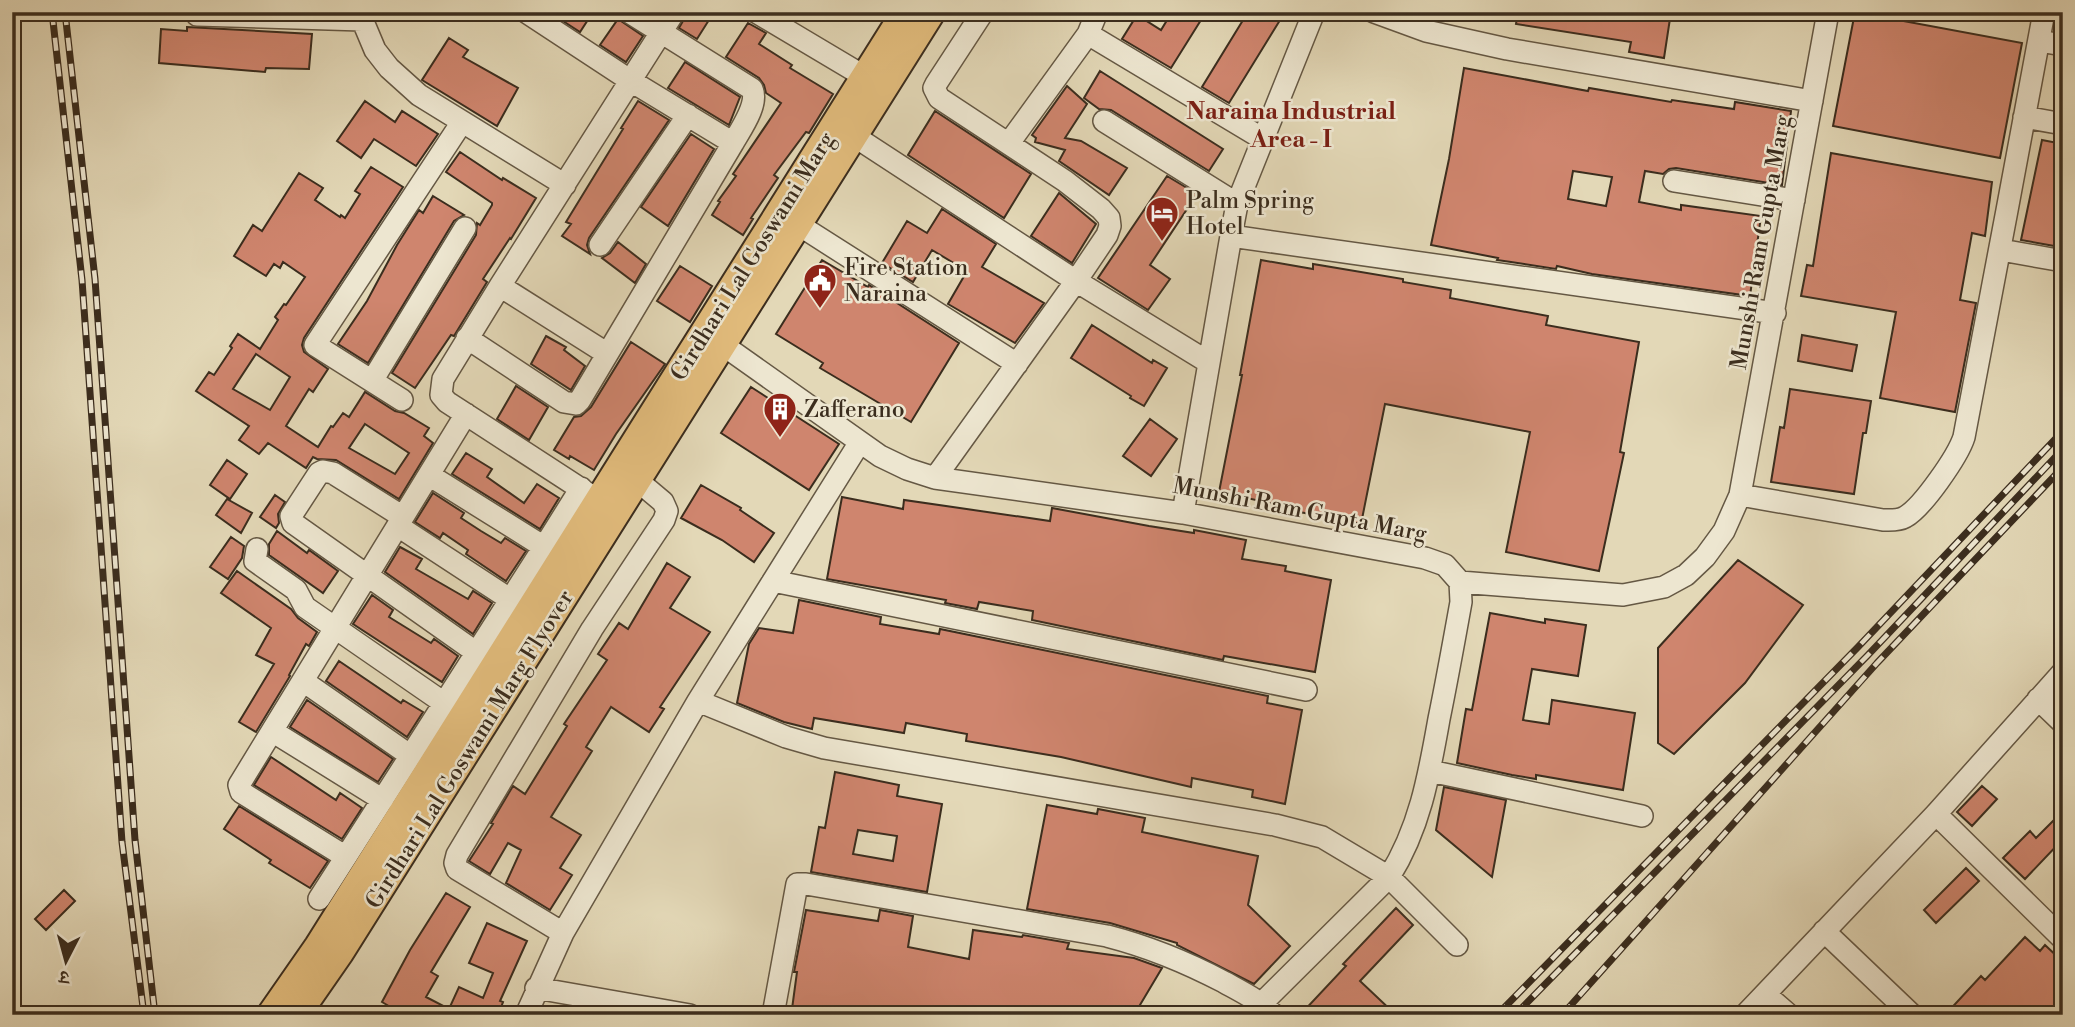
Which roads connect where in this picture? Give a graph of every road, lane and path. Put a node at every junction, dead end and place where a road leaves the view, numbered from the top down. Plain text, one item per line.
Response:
1 (526, 12) edge
2 (629, 12) edge
3 (674, 12) edge
4 (756, 12) edge
5 (905, 12) edge
6 (932, 12) edge
7 (983, 12) edge
8 (1097, 12) edge
9 (1314, 12) edge
10 (1374, 12) edge
11 (1828, 12) edge
12 (2044, 12) edge
13 (197, 15) dead end
14 (361, 16) edge
15 (661, 33) junction
16 (1088, 34) junction
17 (2039, 41) junction
18 (2063, 45) edge
19 (631, 81) junction
20 (875, 83) junction
21 (1812, 101) junction
22 (688, 115) junction
23 (2024, 117) junction
24 (1104, 121) dead end
25 (462, 122) junction
26 (2063, 124) edge
27 (854, 136) junction
28 (1263, 139) junction
29 (733, 143) junction
30 (1009, 143) junction
31 (1674, 181) dead end
32 (565, 185) junction
33 (1794, 200) junction
34 (1237, 204) junction
35 (799, 225) junction
36 (465, 228) dead end
37 (1231, 236) junction
38 (600, 245) dead end
39 (2001, 250) junction
40 (2063, 261) edge
41 (1076, 281) junction
42 (500, 286) junction
43 (1774, 313) junction
44 (467, 338) junction
45 (713, 340) junction
46 (606, 353) junction
47 (1208, 362) junction
48 (1017, 364) junction
49 (372, 381) junction
50 (402, 400) dead end
51 (466, 414) junction
52 (860, 442) junction
53 (429, 475) junction
54 (935, 478) junction
55 (638, 481) junction
56 (590, 494) junction
57 (1740, 495) junction
58 (1184, 513) junction
59 (400, 522) junction
60 (544, 547) junction
61 (257, 549) dead end
62 (367, 576) junction
63 (773, 581) junction
64 (1461, 582) junction
65 (511, 600) junction
66 (334, 628) junction
67 (477, 653) junction
68 (2063, 672) edge
69 (303, 681) junction
70 (1306, 691) dead end
71 (2038, 699) junction
72 (698, 701) junction
73 (444, 703) junction
74 (2063, 723) edge
75 (272, 731) junction
76 (411, 756) junction
77 (1430, 771) junction
78 (383, 800) junction
79 (1936, 814) junction
80 (1642, 816) dead end
81 (346, 857) junction
82 (1388, 877) junction
83 (319, 899) dead end
84 (1824, 931) junction
85 (563, 933) junction
86 (2063, 939) edge
87 (1457, 945) dead end
88 (329, 950) junction
89 (536, 988) junction
90 (1765, 994) junction
91 (1262, 1011) edge
92 (270, 1015) edge
93 (297, 1015) edge
94 (526, 1015) edge
95 (690, 1015) edge
96 (773, 1015) edge
97 (1745, 1015) edge
98 (1789, 1015) edge
99 (1912, 1015) edge

1 - 19 street
2 - 15 street
3 - 15 street
4 - 20 street
5 - 20 main road, Girdhari Lal Goswami Marg
6 - 20 main road, Girdhari Lal Goswami Marg
7 - 30 street
8 - 16 street
9 - 28 street
10 - 21 street
11 - 21 street, Munshi Ram Gupta Marg
12 - 17 street
13 - 14 street
14 - 25 street
15 - 19 street
15 - 29 street
16 - 28 street
16 - 30 street
17 - 18 street
17 - 23 street
19 - 22 street
19 - 32 street
20 - 27 main road, Girdhari Lal Goswami Marg
20 - 45 main road, Girdhari Lal Goswami Marg
21 - 33 street, Munshi Ram Gupta Marg
22 - 29 street
22 - 38 street
23 - 26 street
23 - 39 street
24 - 34 street
25 - 32 street
25 - 49 street
27 - 35 main road, Girdhari Lal Goswami Marg
27 - 41 street
28 - 34 street
29 - 46 street
30 - 41 street
31 - 33 street
32 - 42 street
33 - 43 street, Munshi Ram Gupta Marg
34 - 37 street
35 - 45 main road, Girdhari Lal Goswami Marg
35 - 48 street
36 - 49 street
37 - 43 street
37 - 47 street
39 - 40 street
39 - 57 street
41 - 47 street
41 - 48 street
42 - 44 street
42 - 46 street
43 - 57 street, Munshi Ram Gupta Marg
44 - 46 street
44 - 51 street
45 - 52 street, Munshi Ram Gupta Marg
45 - 55 main road, Girdhari Lal Goswami Marg
45 - 56 main road, Girdhari Lal Goswami Marg
47 - 58 street
48 - 54 street
49 - 50 street
51 - 53 street
51 - 56 street
52 - 54 street, Munshi Ram Gupta Marg
52 - 63 street
53 - 59 street
53 - 60 street
54 - 58 street, Munshi Ram Gupta Marg
55 - 85 street
55 - 88 main road, Girdhari Lal Goswami Marg Flyover
56 - 60 street
56 - 88 main road, Girdhari Lal Goswami Marg Flyover
57 - 64 street, Munshi Ram Gupta Marg
58 - 64 street, Munshi Ram Gupta Marg
59 - 62 street
59 - 62 street
59 - 65 street
60 - 65 street
61 - 66 street
62 - 66 street
62 - 67 street
63 - 70 street
63 - 72 street
64 - 77 street
65 - 67 street
66 - 69 street
66 - 73 street
67 - 73 street
68 - 71 street
69 - 75 street
69 - 76 street
71 - 74 street
71 - 79 street
72 - 82 street
72 - 85 street
73 - 76 street
75 - 78 street
75 - 81 street
76 - 78 street
77 - 80 street
77 - 82 street
78 - 81 street
79 - 84 street
79 - 86 street
81 - 83 street
82 - 87 street
82 - 91 street
84 - 90 street
84 - 99 street
85 - 89 street
88 - 92 main road, Girdhari Lal Goswami Marg Flyover
88 - 93 main road, Girdhari Lal Goswami Marg Flyover
89 - 94 street
89 - 95 street
90 - 97 street
90 - 98 street
91 - 96 street

